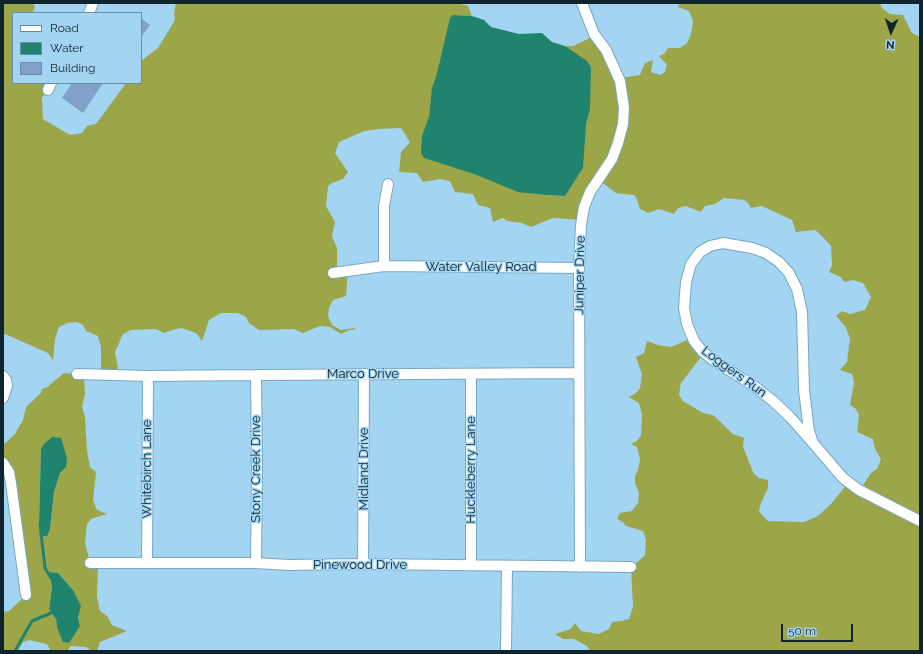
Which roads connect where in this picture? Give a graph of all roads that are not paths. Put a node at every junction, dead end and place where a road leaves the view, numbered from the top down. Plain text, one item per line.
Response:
1 (582, 3) edge
2 (388, 184) dead end
3 (384, 266) junction
4 (579, 268) junction
5 (333, 273) dead end
6 (579, 373) junction
7 (77, 374) dead end
8 (364, 374) junction
9 (471, 374) junction
10 (256, 375) junction
11 (3, 376) edge
12 (148, 376) junction
13 (3, 398) edge
14 (813, 443) junction
15 (3, 462) edge
16 (920, 521) edge
17 (90, 563) dead end
18 (147, 563) junction
19 (256, 563) junction
20 (364, 564) junction
21 (470, 565) junction
22 (507, 567) junction
23 (580, 567) junction
24 (631, 568) dead end
25 (26, 595) dead end
26 (506, 651) edge

1 - 4 street, Juniper Drive
2 - 3 street
3 - 4 street, Water Valley Road
3 - 5 street
4 - 6 street, Juniper Drive
6 - 9 street, Marco Drive
6 - 23 street, Juniper Drive
7 - 12 street, Marco Drive
8 - 9 street, Marco Drive
8 - 10 street, Marco Drive
8 - 20 street, Midland Drive
9 - 21 street, Huckleberry Lane
10 - 12 street, Marco Drive
10 - 19 street, Stony Creek Drive
11 - 13 street
12 - 18 street, Whitebirch Lane
14 - 14 street, Loggers Run
14 - 16 street, Loggers Run
15 - 25 street
17 - 18 street, Pinewood Drive
18 - 19 street, Pinewood Drive
19 - 20 street, Pinewood Drive
20 - 21 street, Pinewood Drive
21 - 22 street, Pinewood Drive
22 - 23 street, Pinewood Drive
22 - 26 street
23 - 24 street, Pinewood Drive

